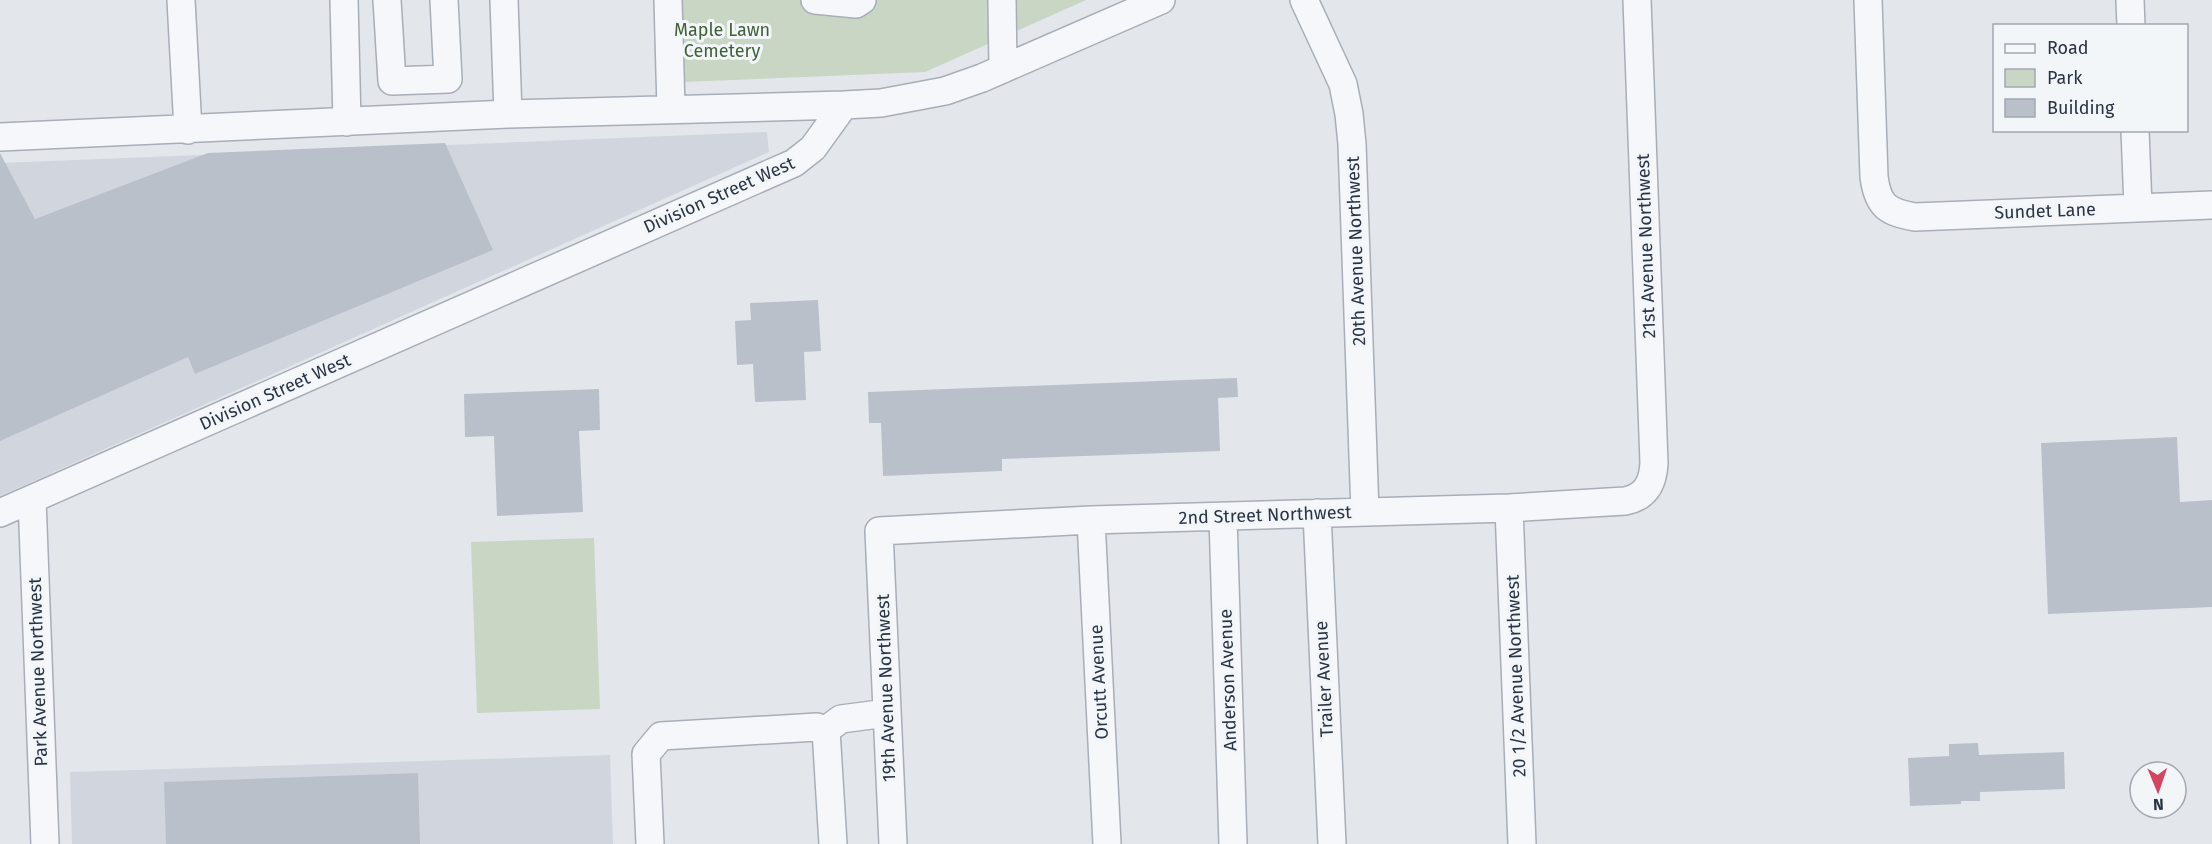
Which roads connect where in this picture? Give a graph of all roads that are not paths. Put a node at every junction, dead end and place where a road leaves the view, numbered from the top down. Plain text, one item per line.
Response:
1 (181, 0) edge
2 (344, 0) edge
3 (387, 0) edge
4 (444, 0) edge
5 (504, 0) edge
6 (668, 0) edge
7 (815, 0) edge
8 (862, 0) edge
9 (1002, 0) edge
10 (1161, 0) edge
11 (1304, 0) edge
12 (1637, 0) edge
13 (1868, 0) edge
14 (2130, 0) edge
15 (2131, 24) edge
16 (992, 74) junction
17 (844, 105) junction
18 (671, 109) junction
19 (508, 114) junction
20 (347, 122) junction
21 (188, 130) junction
22 (2135, 132) edge
23 (0, 137) edge
24 (2212, 205) edge
25 (2138, 207) junction
26 (1647, 490) joint
27 (32, 499) junction
28 (1509, 508) junction
29 (1365, 512) junction
30 (0, 513) edge
31 (1317, 513) junction
32 (1223, 517) junction
33 (1091, 520) junction
34 (879, 531) joint
35 (887, 713) junction
36 (826, 730) junction
37 (45, 844) edge
38 (650, 844) edge
39 (833, 844) edge
40 (892, 844) edge
41 (1107, 844) edge
42 (1233, 844) edge
43 (1332, 844) edge
44 (1522, 844) edge

1 - 21 street
2 - 20 street
3 - 4 street
5 - 19 street
6 - 18 street
7 - 8 street
9 - 16 street
10 - 16 street
11 - 29 street, 20th Avenue Northwest
12 - 26 street, 21st Avenue Northwest
13 - 25 street, Sundet Lane
14 - 15 street
16 - 17 street
17 - 18 street
17 - 27 street, Division Street West
18 - 19 street
19 - 20 street
20 - 21 street
21 - 23 street
22 - 25 street
24 - 25 street, Sundet Lane
26 - 28 street, 2nd Street Northwest
27 - 30 street, Division Street West
27 - 37 street, Park Avenue Northwest
28 - 29 street, 2nd Street Northwest
28 - 44 street, 20 1/2 Avenue Northwest
29 - 31 street, 2nd Street Northwest
31 - 32 street, 2nd Street Northwest
31 - 43 street, Trailer Avenue
32 - 33 street, 2nd Street Northwest
32 - 42 street, Anderson Avenue
33 - 34 street, 2nd Street Northwest
33 - 41 street, Orcutt Avenue
34 - 35 street, 19th Avenue Northwest
35 - 36 street
35 - 40 street, 19th Avenue Northwest
36 - 38 street
36 - 39 street

